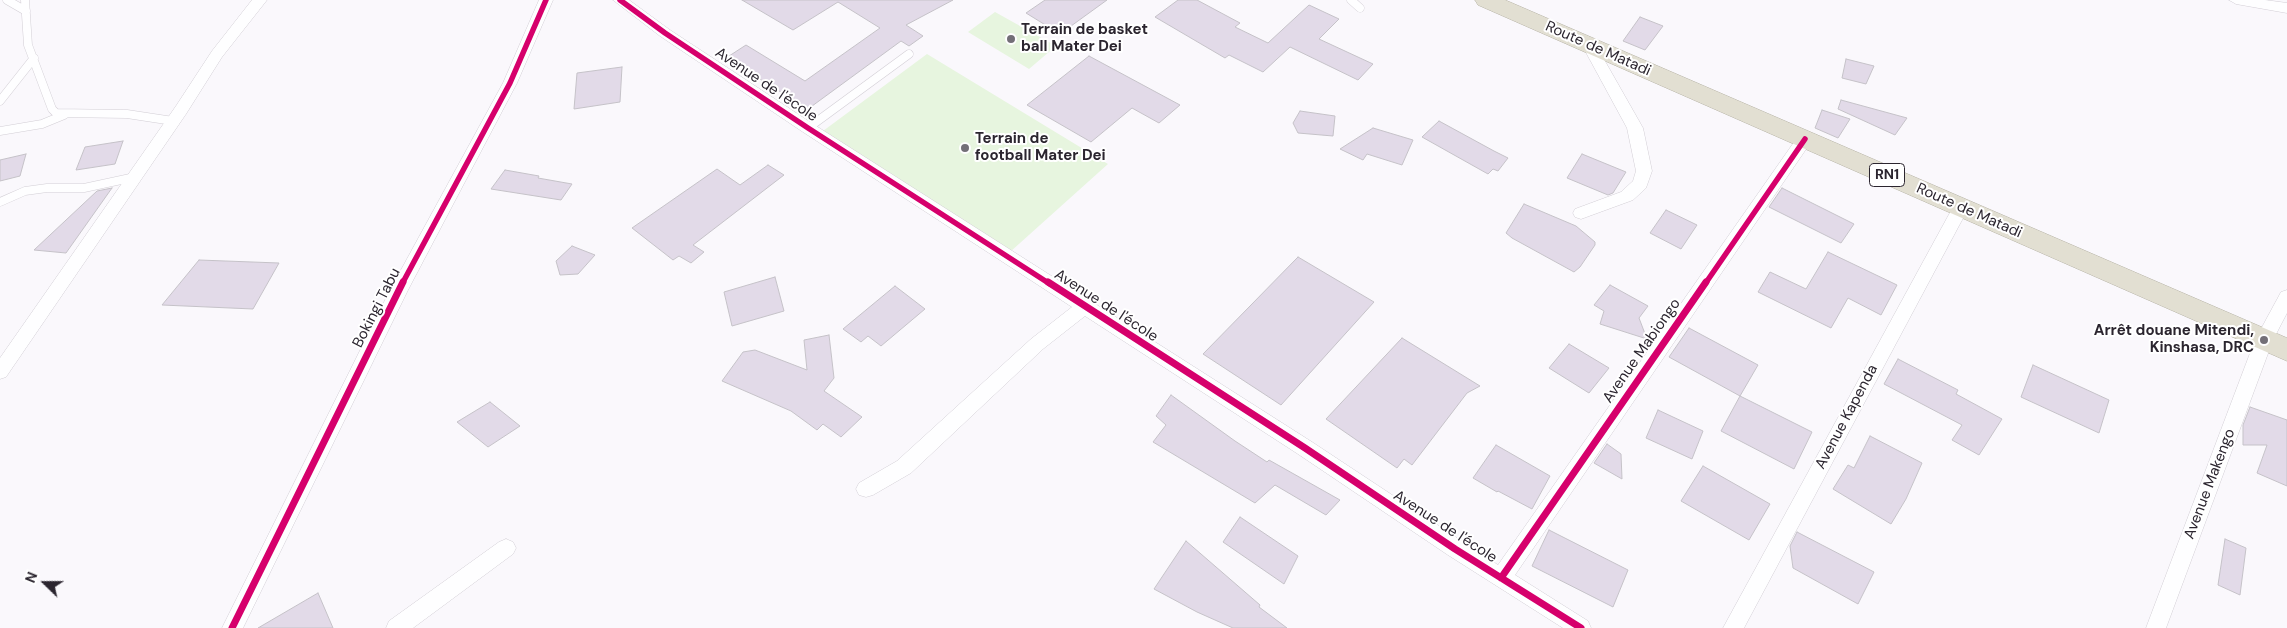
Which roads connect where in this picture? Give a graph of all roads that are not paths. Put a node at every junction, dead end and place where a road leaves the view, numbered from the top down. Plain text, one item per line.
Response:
1 (7, 0) edge
2 (25, 0) edge
3 (260, 0) edge
4 (546, 0) edge
5 (621, 0) edge
6 (1351, 0) edge
7 (1486, 0) edge
8 (2236, 0) edge
9 (1360, 8) dead end
10 (2287, 8) edge
11 (26, 11) junction
12 (1590, 47) junction
13 (908, 54) dead end
14 (34, 58) junction
15 (0, 101) edge
16 (64, 114) junction
17 (174, 121) junction
18 (808, 128) junction
19 (0, 131) edge
20 (1804, 139) junction
21 (135, 177) junction
22 (0, 202) edge
23 (1961, 207) junction
24 (1581, 213) dead end
25 (2287, 297) edge
26 (1084, 307) junction
27 (2264, 340) junction
28 (2287, 350) edge
29 (0, 372) edge
30 (866, 488) dead end
31 (506, 548) dead end
32 (1501, 578) junction
33 (232, 628) edge
34 (396, 628) edge
35 (1581, 628) edge
36 (1733, 628) edge
37 (2156, 628) edge

1 - 11 lane
2 - 11 lane
3 - 17 street
4 - 33 street, Bokingi Tabu
5 - 18 street, Avenue de l'école
6 - 9 lane
7 - 12 highway, Route de Matadi / RN1
8 - 10 street
11 - 14 lane
12 - 20 highway, Route de Matadi / RN1
12 - 24 street
13 - 18 lane
14 - 15 lane
14 - 16 lane
16 - 17 lane
16 - 19 lane
17 - 21 street
18 - 26 street, Avenue de l'école
20 - 23 highway, Route de Matadi / RN1
20 - 32 street, Avenue Mabiongo
21 - 22 lane
21 - 29 street
23 - 27 highway, Route de Matadi / RN1
23 - 36 street, Avenue Kapenda
25 - 27 street, Avenue Makengo
26 - 30 street
26 - 32 street, Avenue de l'école
27 - 28 highway, Route de Matadi / RN1
27 - 37 street, Avenue Makengo
31 - 34 street
32 - 35 street, Avenue de l'école

